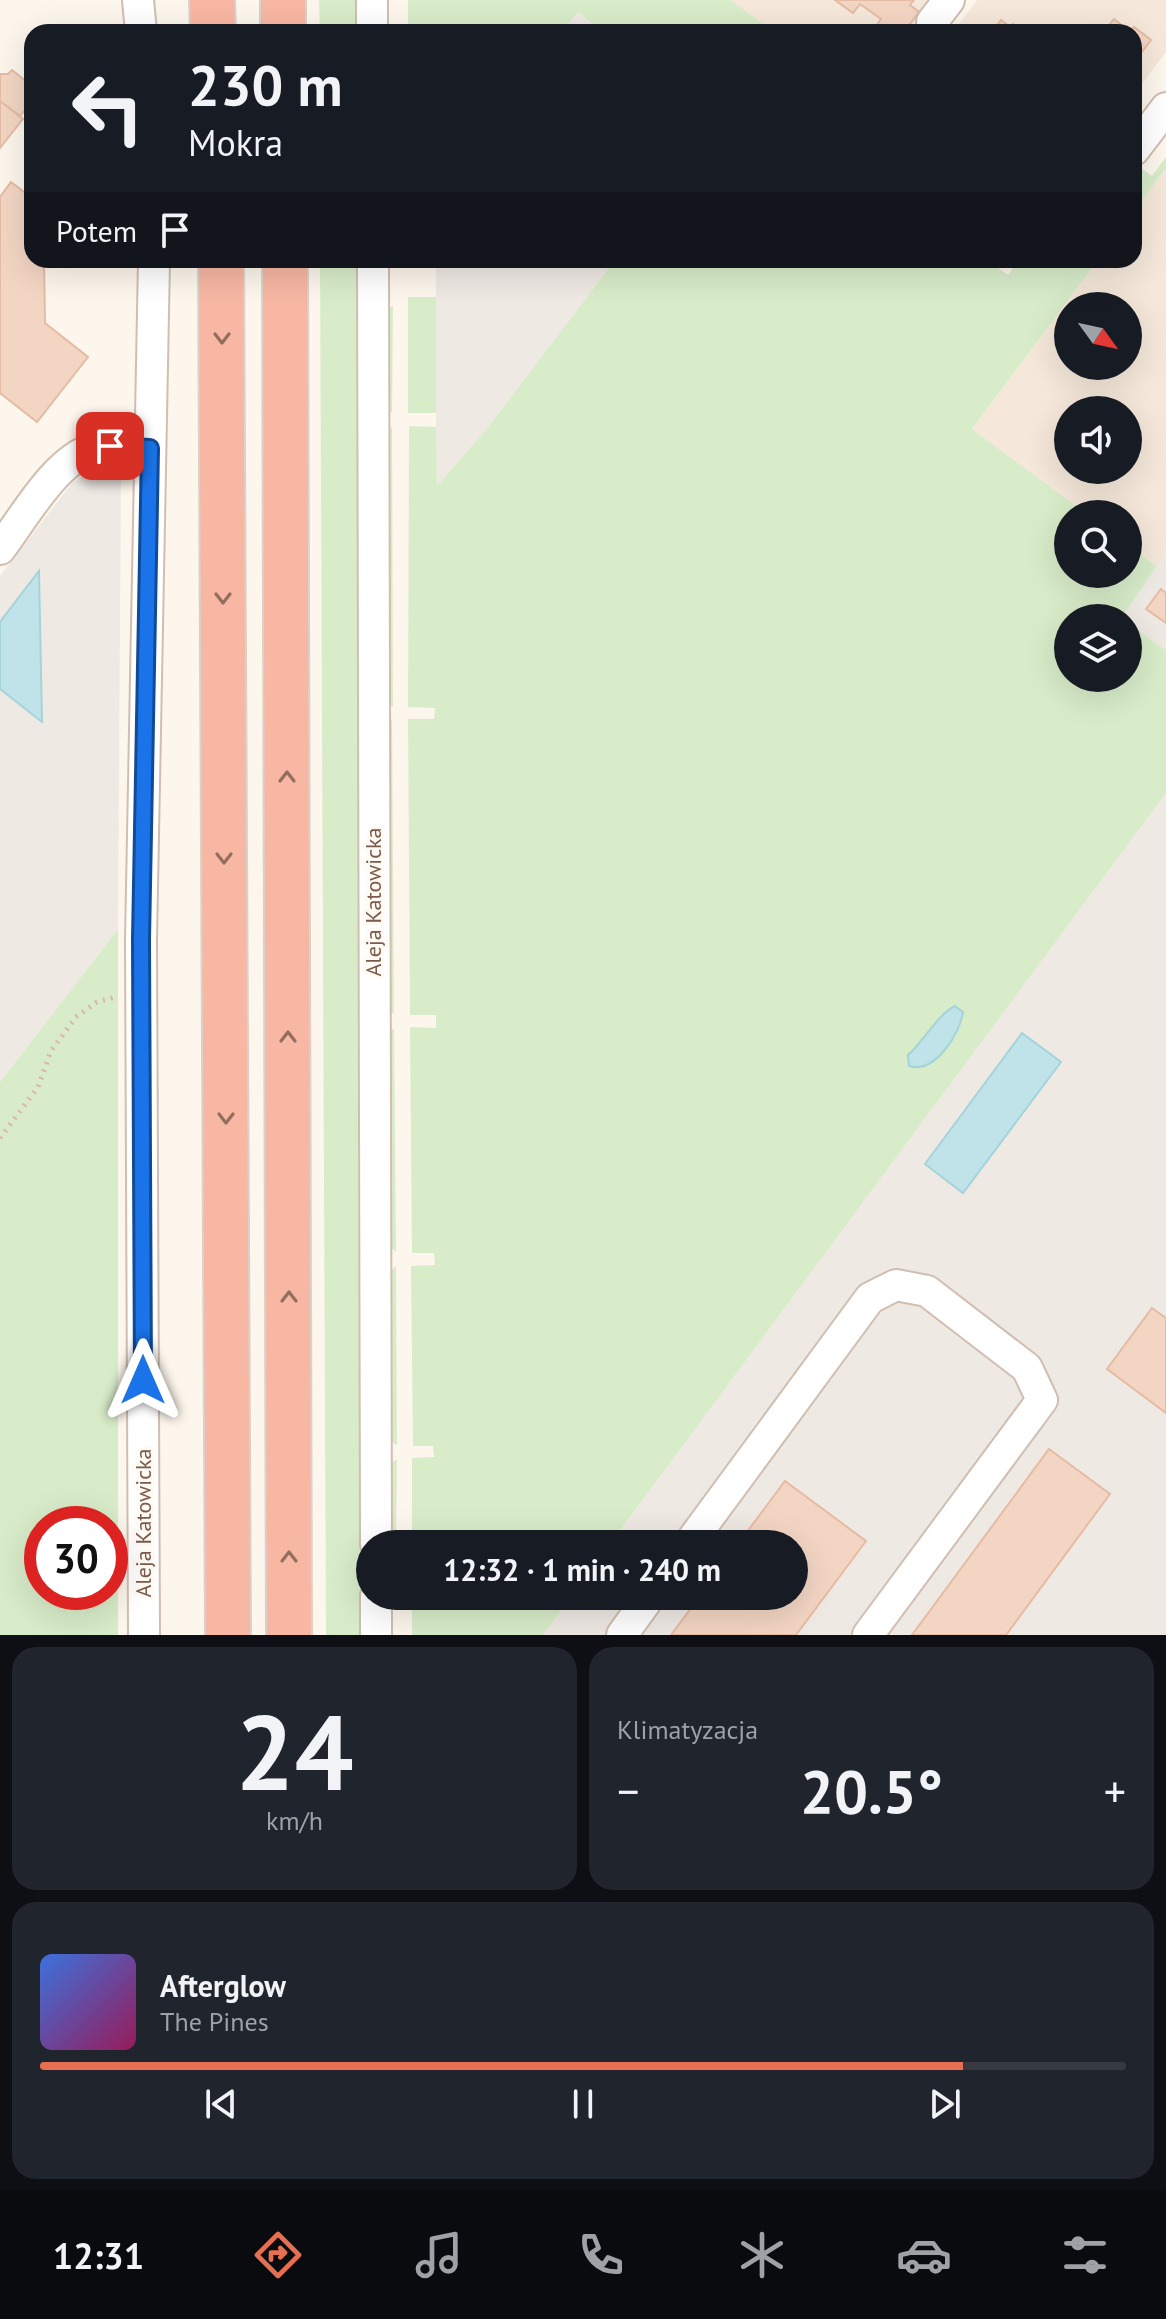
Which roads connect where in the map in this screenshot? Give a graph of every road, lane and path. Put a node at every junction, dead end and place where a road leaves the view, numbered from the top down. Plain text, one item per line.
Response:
1 (138, 0) edge
2 (212, 0) edge
3 (283, 0) edge
4 (372, 0) edge
5 (140, 24) edge
6 (213, 24) edge
7 (283, 24) edge
8 (372, 24) edge
9 (1166, 108) edge
10 (1142, 140) edge
11 (154, 268) edge
12 (221, 268) edge
13 (285, 268) edge
14 (373, 268) edge
15 (150, 448) junction
16 (0, 549) edge
17 (141, 996) junction
18 (0, 1138) edge
19 (376, 1530) edge
20 (699, 1530) edge
21 (376, 1610) edge
22 (640, 1610) edge
23 (144, 1635) edge
24 (228, 1635) edge
25 (289, 1635) edge
26 (376, 1635) edge
27 (622, 1635) edge
28 (868, 1635) edge

1 - 5 street
2 - 6 highway
3 - 7 highway
4 - 8 street
9 - 10 street
11 - 15 street, Aleja Katowicka
12 -> 24 highway
25 -> 13 highway
14 - 19 street, Aleja Katowicka
15 - 16 street
15 - 17 street, Aleja Katowicka
17 - 18 path
17 - 23 street, Aleja Katowicka
20 - 28 street
21 - 26 street
22 - 27 street

